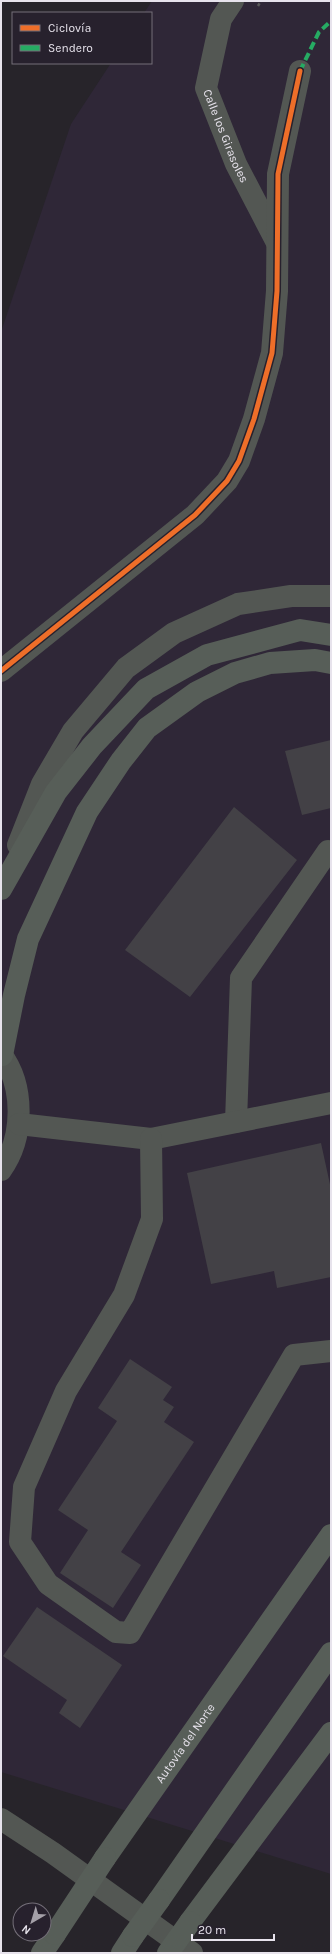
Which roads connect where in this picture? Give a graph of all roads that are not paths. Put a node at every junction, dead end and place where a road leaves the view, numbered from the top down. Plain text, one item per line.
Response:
1 (233, 1) edge
2 (300, 71) dead end
3 (278, 244) junction
4 (331, 596) edge
5 (331, 635) edge
6 (331, 663) edge
7 (1, 671) edge
8 (331, 854) edge
9 (1, 888) edge
10 (2, 1054) edge
11 (331, 1103) edge
12 (236, 1122) junction
13 (19, 1124) junction
14 (151, 1139) junction
15 (1, 1170) edge
16 (331, 1351) edge
17 (331, 1535) edge
18 (331, 1654) edge
19 (331, 1733) edge
20 (1, 1819) edge
21 (128, 1944) edge
22 (42, 1953) edge
23 (168, 1953) edge
24 (192, 1953) edge

1 - 3 street, Calle los Girasoles
2 - 3 street
3 - 7 street
4 - 9 street
5 - 9 highway
6 - 10 highway
8 - 12 street
10 - 13 street
11 - 12 street
12 - 14 street
13 - 14 street
13 - 15 street
14 - 16 street
17 - 22 highway, Autovía del Norte, bridge
18 - 21 highway, bridge
19 - 23 highway, bridge
20 - 24 street

